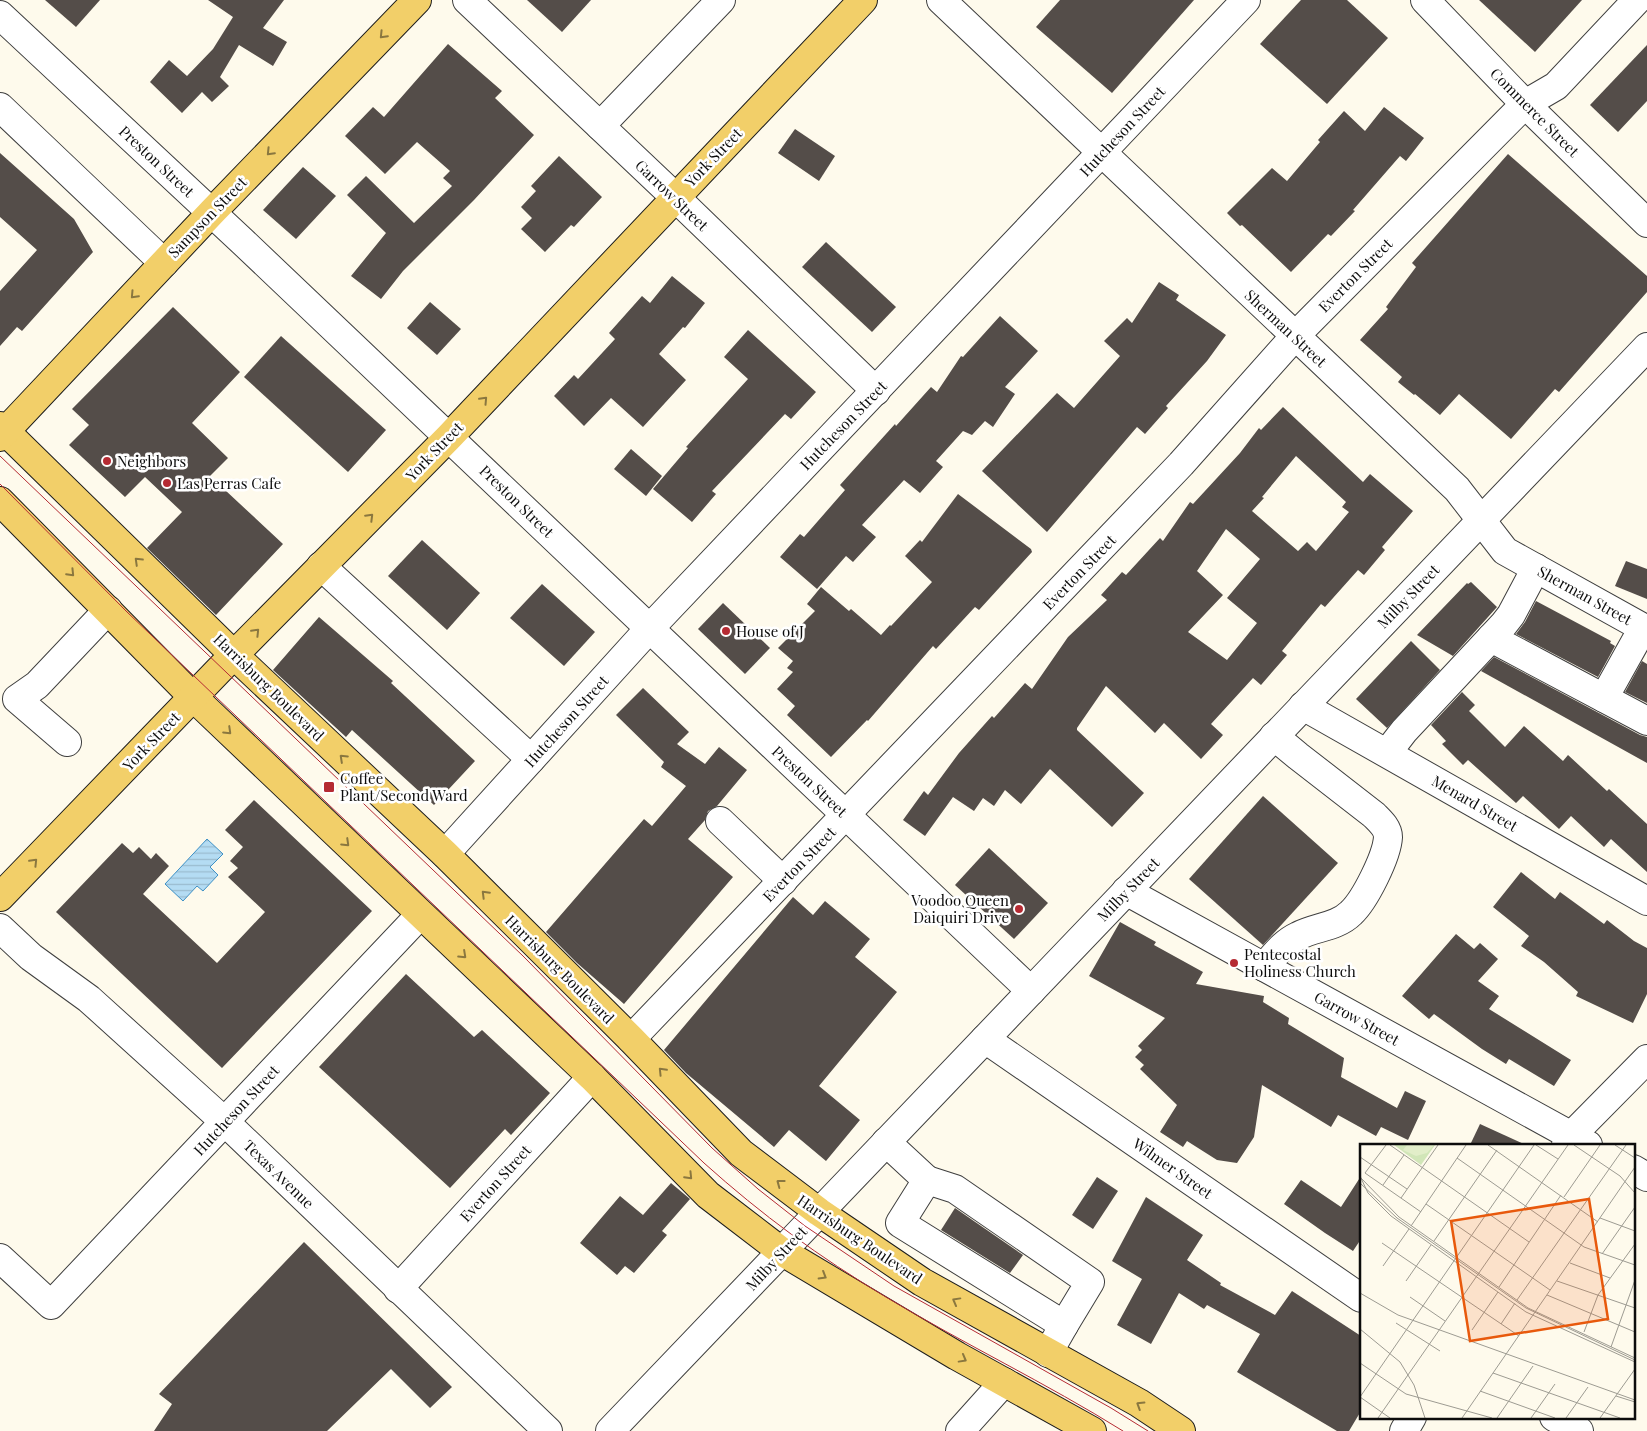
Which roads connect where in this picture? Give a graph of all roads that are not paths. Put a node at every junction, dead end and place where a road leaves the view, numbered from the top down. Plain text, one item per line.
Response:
1 (417, 0) edge
2 (467, 0) edge
3 (720, 0) edge
4 (863, 0) edge
5 (941, 0) edge
6 (1246, 0) edge
7 (1425, 0) edge
8 (1637, 0) edge
9 (0, 15) edge
10 (1526, 104) junction
11 (0, 107) edge
12 (600, 126) junction
13 (1102, 153) junction
14 (675, 197) junction
15 (212, 212) junction
16 (1647, 223) edge
17 (164, 263) junction
18 (1295, 336) junction
19 (1647, 347) edge
20 (876, 391) junction
21 (2, 431) edge
22 (449, 437) junction
23 (0, 501) edge
24 (1481, 520) junction
25 (321, 566) junction
26 (1536, 568) junction
27 (108, 610) junction
28 (649, 629) junction
29 (1645, 629) edge
30 (1491, 638) junction
31 (234, 655) junction
32 (193, 697) junction
33 (1604, 698) junction
34 (1304, 706) junction
35 (1647, 721) edge
36 (1274, 736) junction
37 (67, 742) dead end
38 (1386, 753) junction
39 (531, 759) junction
40 (846, 816) junction
41 (720, 821) dead end
42 (444, 854) junction
43 (783, 881) junction
44 (1126, 891) junction
45 (0, 897) edge
46 (1647, 901) edge
47 (420, 915) junction
48 (0, 928) edge
49 (1264, 967) junction
50 (1031, 991) junction
51 (985, 1038) junction
52 (631, 1039) junction
53 (1647, 1059) edge
54 (592, 1077) junction
55 (225, 1122) junction
56 (886, 1142) junction
57 (1575, 1142) edge
58 (1634, 1170) edge
59 (1647, 1177) edge
60 (927, 1180) junction
61 (819, 1212) junction
62 (782, 1251) junction
63 (0, 1258) edge
64 (398, 1289) junction
65 (1360, 1297) edge
66 (1064, 1325) junction
67 (1048, 1353) junction
68 (1004, 1382) junction
69 (1411, 1418) edge
70 (1556, 1418) edge
71 (548, 1431) edge
72 (610, 1431) edge
73 (960, 1431) edge
74 (1092, 1431) edge
75 (1181, 1431) edge
76 (1404, 1431) edge
77 (1579, 1431) edge

1 -> 15 main road, Sampson Street
2 - 12 street, Garrow Street
3 - 12 street
4 - 14 main road, York Street
5 - 13 street, Sherman Street
6 - 13 street, Hutcheson Street
7 - 10 street, Commerce Street
8 - 10 street, Everton Street
9 - 15 street, Preston Street
10 - 16 street, Commerce Street
10 - 18 street, Everton Street
11 - 17 street
12 - 14 street, Garrow Street
13 - 18 street, Sherman Street
13 - 20 street, Hutcheson Street
14 - 20 street, Garrow Street
22 -> 14 main road, York Street
15 - 17 main road, Sampson Street
15 - 22 street, Preston Street
17 -> 21 main road, Sampson Street
18 - 24 street, Sherman Street
18 - 40 street, Everton Street
19 - 24 street, Milby Street
20 - 28 street, Hutcheson Street
31 -> 21 main road, Harrisburg Boulevard
25 -> 22 main road, York Street
22 - 28 street, Preston Street
23 -> 27 main road
24 - 26 street, Sherman Street
24 - 34 street, Milby Street
31 -> 25 main road, York Street
25 - 39 street
26 - 29 street, Sherman Street
26 - 30 street
27 - 32 main road
27 - 37 street
28 - 39 street, Hutcheson Street
28 - 40 street, Preston Street
29 - 33 street
30 - 33 street
30 - 38 street
31 - 32 main road, York Street
42 -> 31 main road, Harrisburg Boulevard
45 -> 32 main road, York Street
32 -> 47 main road
33 - 35 street
34 - 36 street, Milby Street
34 - 38 street, Menard Street
36 - 44 street, Milby Street
36 - 49 street
38 - 46 street, Menard Street
39 - 42 street, Hutcheson Street
40 - 43 street, Everton Street
40 - 50 street, Preston Street
41 - 43 street
52 -> 42 main road, Harrisburg Boulevard
43 - 52 street, Everton Street
44 - 49 street, Garrow Street
44 - 50 street, Milby Street
47 -> 54 main road
47 - 55 street, Hutcheson Street
48 - 55 street, Texas Avenue
49 - 57 street, Garrow Street
50 - 51 street, Milby Street
51 - 56 street, Milby Street
51 - 65 street, Wilmer Street
61 -> 52 main road, Harrisburg Boulevard
53 - 57 street
54 -> 62 main road
54 - 64 street, Everton Street
55 - 63 street, Hutcheson Street
55 - 64 street, Texas Avenue
56 - 60 street
56 - 61 street, Milby Street
58 - 59 street
60 - 66 street
60 - 66 street
61 - 62 street, Milby Street
67 -> 61 main road, Harrisburg Boulevard
62 -> 68 main road
62 - 72 street, Milby Street
64 - 71 street, Texas Avenue
66 - 67 street
75 -> 67 main road, Harrisburg Boulevard
68 - 73 street
68 - 74 main road
69 - 76 street
70 - 77 street

